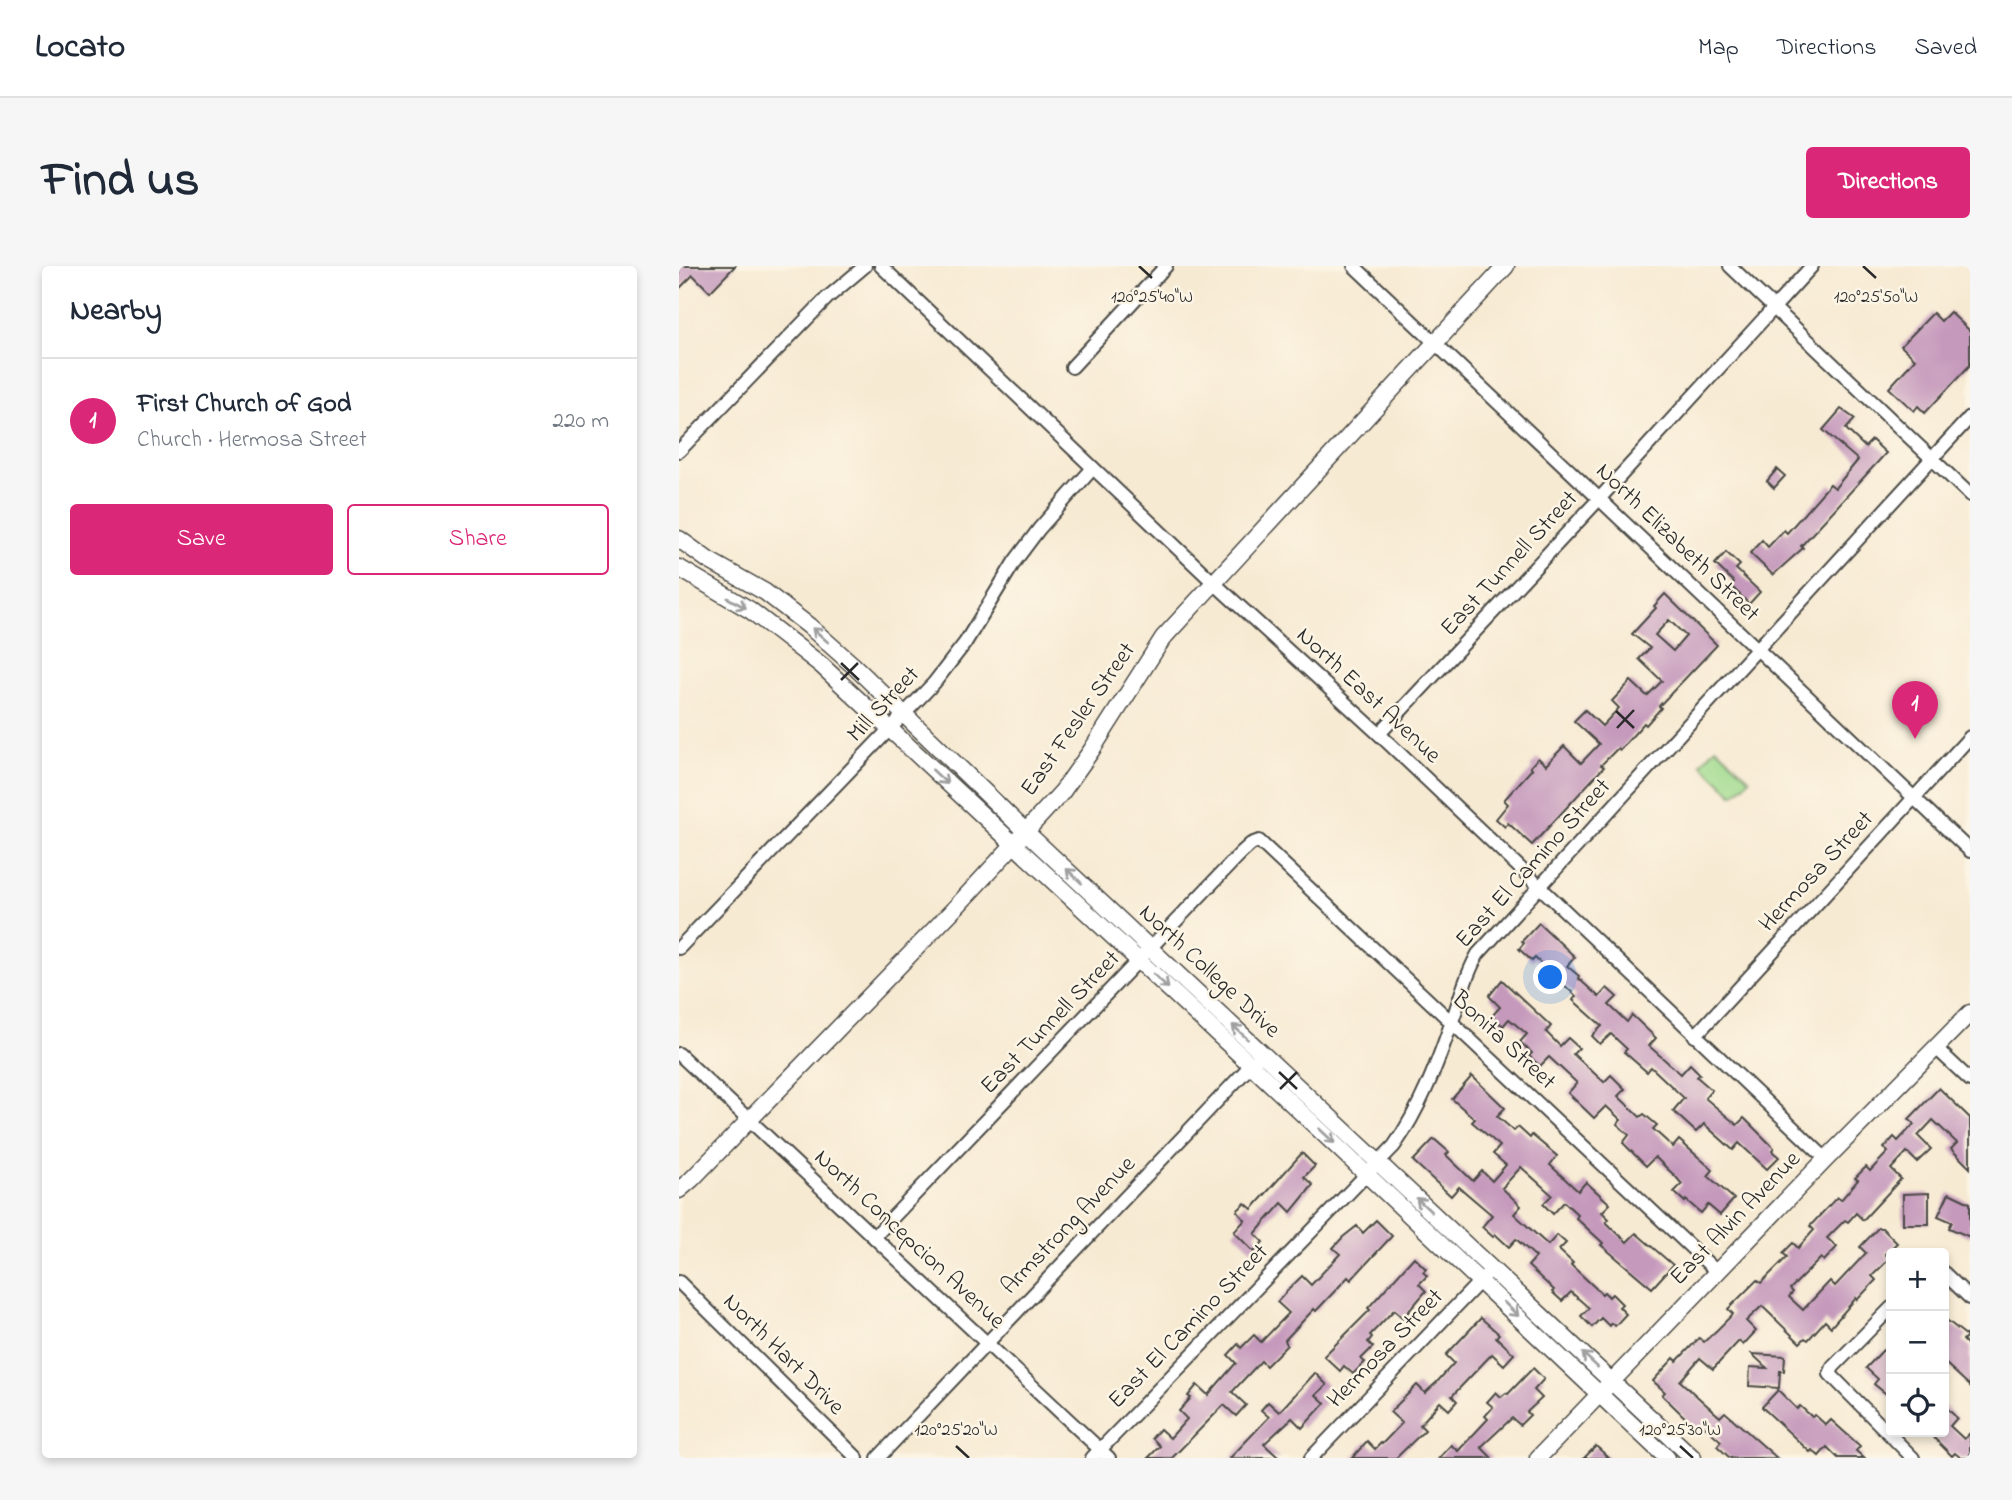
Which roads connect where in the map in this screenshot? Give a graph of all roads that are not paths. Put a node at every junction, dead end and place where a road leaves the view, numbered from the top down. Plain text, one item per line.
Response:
1 (865, 266) edge
2 (881, 266) edge
3 (1166, 266) edge
4 (1354, 266) edge
5 (1506, 266) edge
6 (1730, 266) edge
7 (1812, 266) edge
8 (1773, 308) junction
9 (1436, 342) junction
10 (1072, 367) dead end
11 (1970, 417) edge
12 (679, 451) edge
13 (1931, 458) junction
14 (1093, 468) junction
15 (1970, 495) edge
16 (1600, 498) junction
17 (679, 539) edge
18 (679, 568) edge
19 (1213, 582) junction
20 (1757, 648) junction
21 (905, 716) junction
22 (890, 730) junction
23 (1379, 734) junction
24 (1970, 737) edge
25 (1915, 797) junction
26 (1026, 832) junction
27 (1259, 841) joint
28 (1013, 846) junction
29 (1970, 851) edge
30 (1539, 887) junction
31 (679, 948) edge
32 (1151, 948) junction
33 (1139, 961) junction
34 (1970, 1013) edge
35 (1452, 1021) junction
36 (1695, 1036) junction
37 (1936, 1048) junction
38 (679, 1054) edge
39 (1257, 1059) junction
40 (1970, 1080) edge
41 (749, 1119) junction
42 (1826, 1158) junction
43 (1373, 1169) junction
44 (679, 1190) edge
45 (874, 1237) junction
46 (1492, 1268) junction
47 (1717, 1272) junction
48 (1949, 1278) edge
49 (1481, 1281) junction
50 (679, 1282) edge
51 (1970, 1298) edge
52 (1888, 1311) edge
53 (987, 1343) junction
54 (1612, 1381) junction
55 (1599, 1394) junction
56 (1100, 1455) edge
57 (857, 1458) edge
58 (878, 1458) edge
59 (1311, 1458) edge
60 (1538, 1458) edge
61 (1667, 1458) edge
62 (1693, 1458) edge
63 (1913, 1458) edge

1 - 12 street
2 - 14 street, North East Avenue
3 - 10 street
4 - 9 street, North Elizabeth Street
5 - 9 street, East Fesler Street
6 - 8 street
7 - 8 street, East Tunnell Street
8 - 13 street
8 - 16 street, East Tunnell Street
9 - 16 street, North Elizabeth Street
9 - 19 street, East Fesler Street
11 - 13 street, East El Camino Street
13 - 15 street
13 - 20 street, East El Camino Street
14 - 19 street, North East Avenue
14 - 21 street, Mill Street
16 - 20 street, North Elizabeth Street
16 - 23 street, East Tunnell Street
21 -> 17 street, North College Drive
18 -> 22 street, North College Drive
19 - 23 street, North East Avenue
19 - 26 street, East Fesler Street
20 - 25 street, North Elizabeth Street
20 - 30 street, East El Camino Street
21 - 22 street, Mill Street
21 - 26 street, North College Drive
22 -> 28 street, North College Drive
22 - 31 street, Mill Street
23 - 30 street, North East Avenue
24 - 25 street, Hermosa Street
25 - 29 street, North Elizabeth Street
25 - 36 street, Hermosa Street
26 - 28 street, East Fesler Street
32 -> 26 street, North College Drive
27 - 32 street, East Tunnell Street
27 - 35 street, Bonita Street
28 - 33 street, North College Drive
28 - 41 street, East Fesler Street
30 - 35 street, East El Camino Street
30 - 36 street, North East Avenue
32 - 33 street, East Tunnell Street
39 -> 32 street, North College Drive
33 -> 39 street, North College Drive
33 - 45 street, East Tunnell Street
34 - 37 street, East Alvin Avenue
35 - 43 street, East El Camino Street
35 - 47 street, Bonita Street
36 - 42 street, North East Avenue
37 - 40 street
37 - 42 street, East Alvin Avenue
38 - 41 street, North Concepcion Avenue
39 - 43 street, North College Drive
39 - 53 street, Armstrong Avenue
41 - 44 street, East Fesler Street
41 - 45 street, North Concepcion Avenue
42 - 47 street, East Alvin Avenue
46 -> 43 street, North College Drive
43 - 49 street, North College Drive
43 - 56 street, East El Camino Street
45 - 53 street, North Concepcion Avenue
46 - 49 street, Hermosa Street
54 -> 46 street, North College Drive
47 - 54 street, East Alvin Avenue
48 - 51 street
49 -> 55 street, North College Drive
49 - 59 street, Hermosa Street
50 - 57 street, North Hart Drive
52 - 63 street
53 - 56 street, North Concepcion Avenue
53 - 58 street, Armstrong Avenue
54 - 55 street, East Alvin Avenue
54 - 62 street, North College Drive
55 - 60 street, East Alvin Avenue
55 - 61 street, North College Drive

